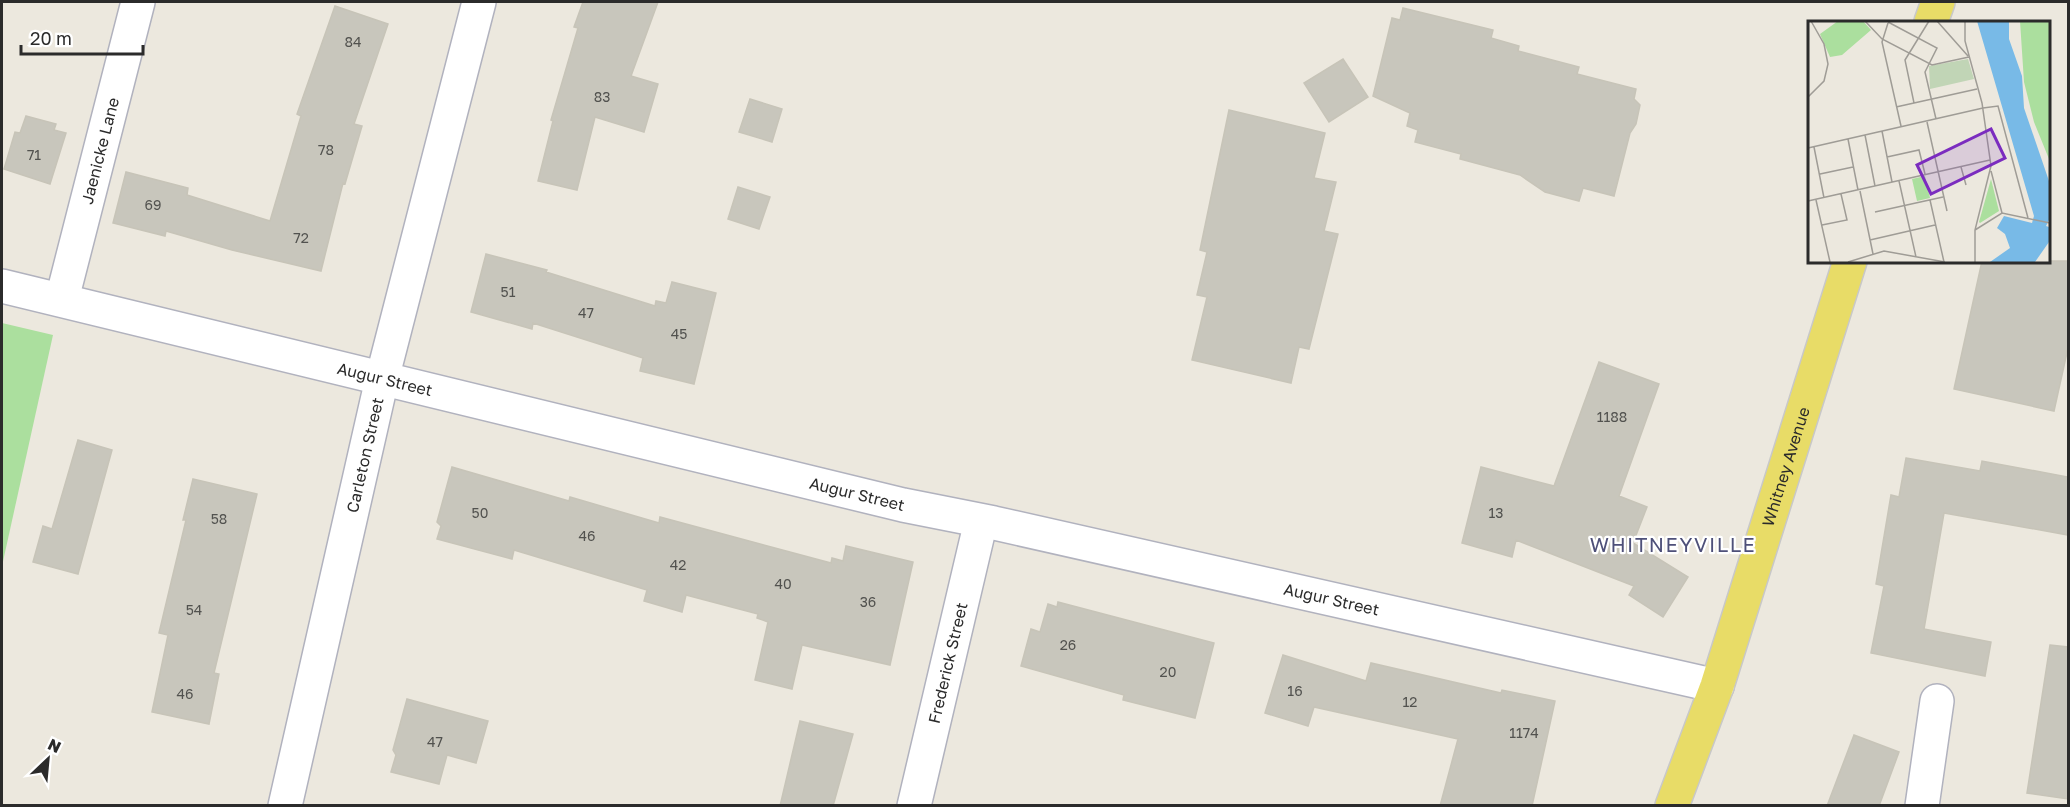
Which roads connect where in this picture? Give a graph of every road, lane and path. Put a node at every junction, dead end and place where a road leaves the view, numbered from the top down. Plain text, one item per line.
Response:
1 (138, 2) edge
2 (479, 2) edge
3 (1938, 2) edge
4 (1931, 21) edge
5 (1850, 262) edge
6 (2, 286) edge
7 (62, 299) junction
8 (382, 379) junction
9 (981, 521) junction
10 (1717, 686) junction
11 (1937, 700) dead end
12 (285, 806) edge
13 (914, 806) edge
14 (1672, 806) edge
15 (1922, 806) edge

1 - 7 street, Jaenicke Lane
2 - 8 street, Carleton Street
3 - 4 main road
5 - 10 main road, Whitney Avenue
6 - 7 street, Augur Street
7 - 8 street, Augur Street
8 - 9 street, Augur Street
8 - 12 street, Carleton Street
9 - 10 street, Augur Street
9 - 13 street, Frederick Street
10 - 14 main road, Whitney Avenue
11 - 15 street

